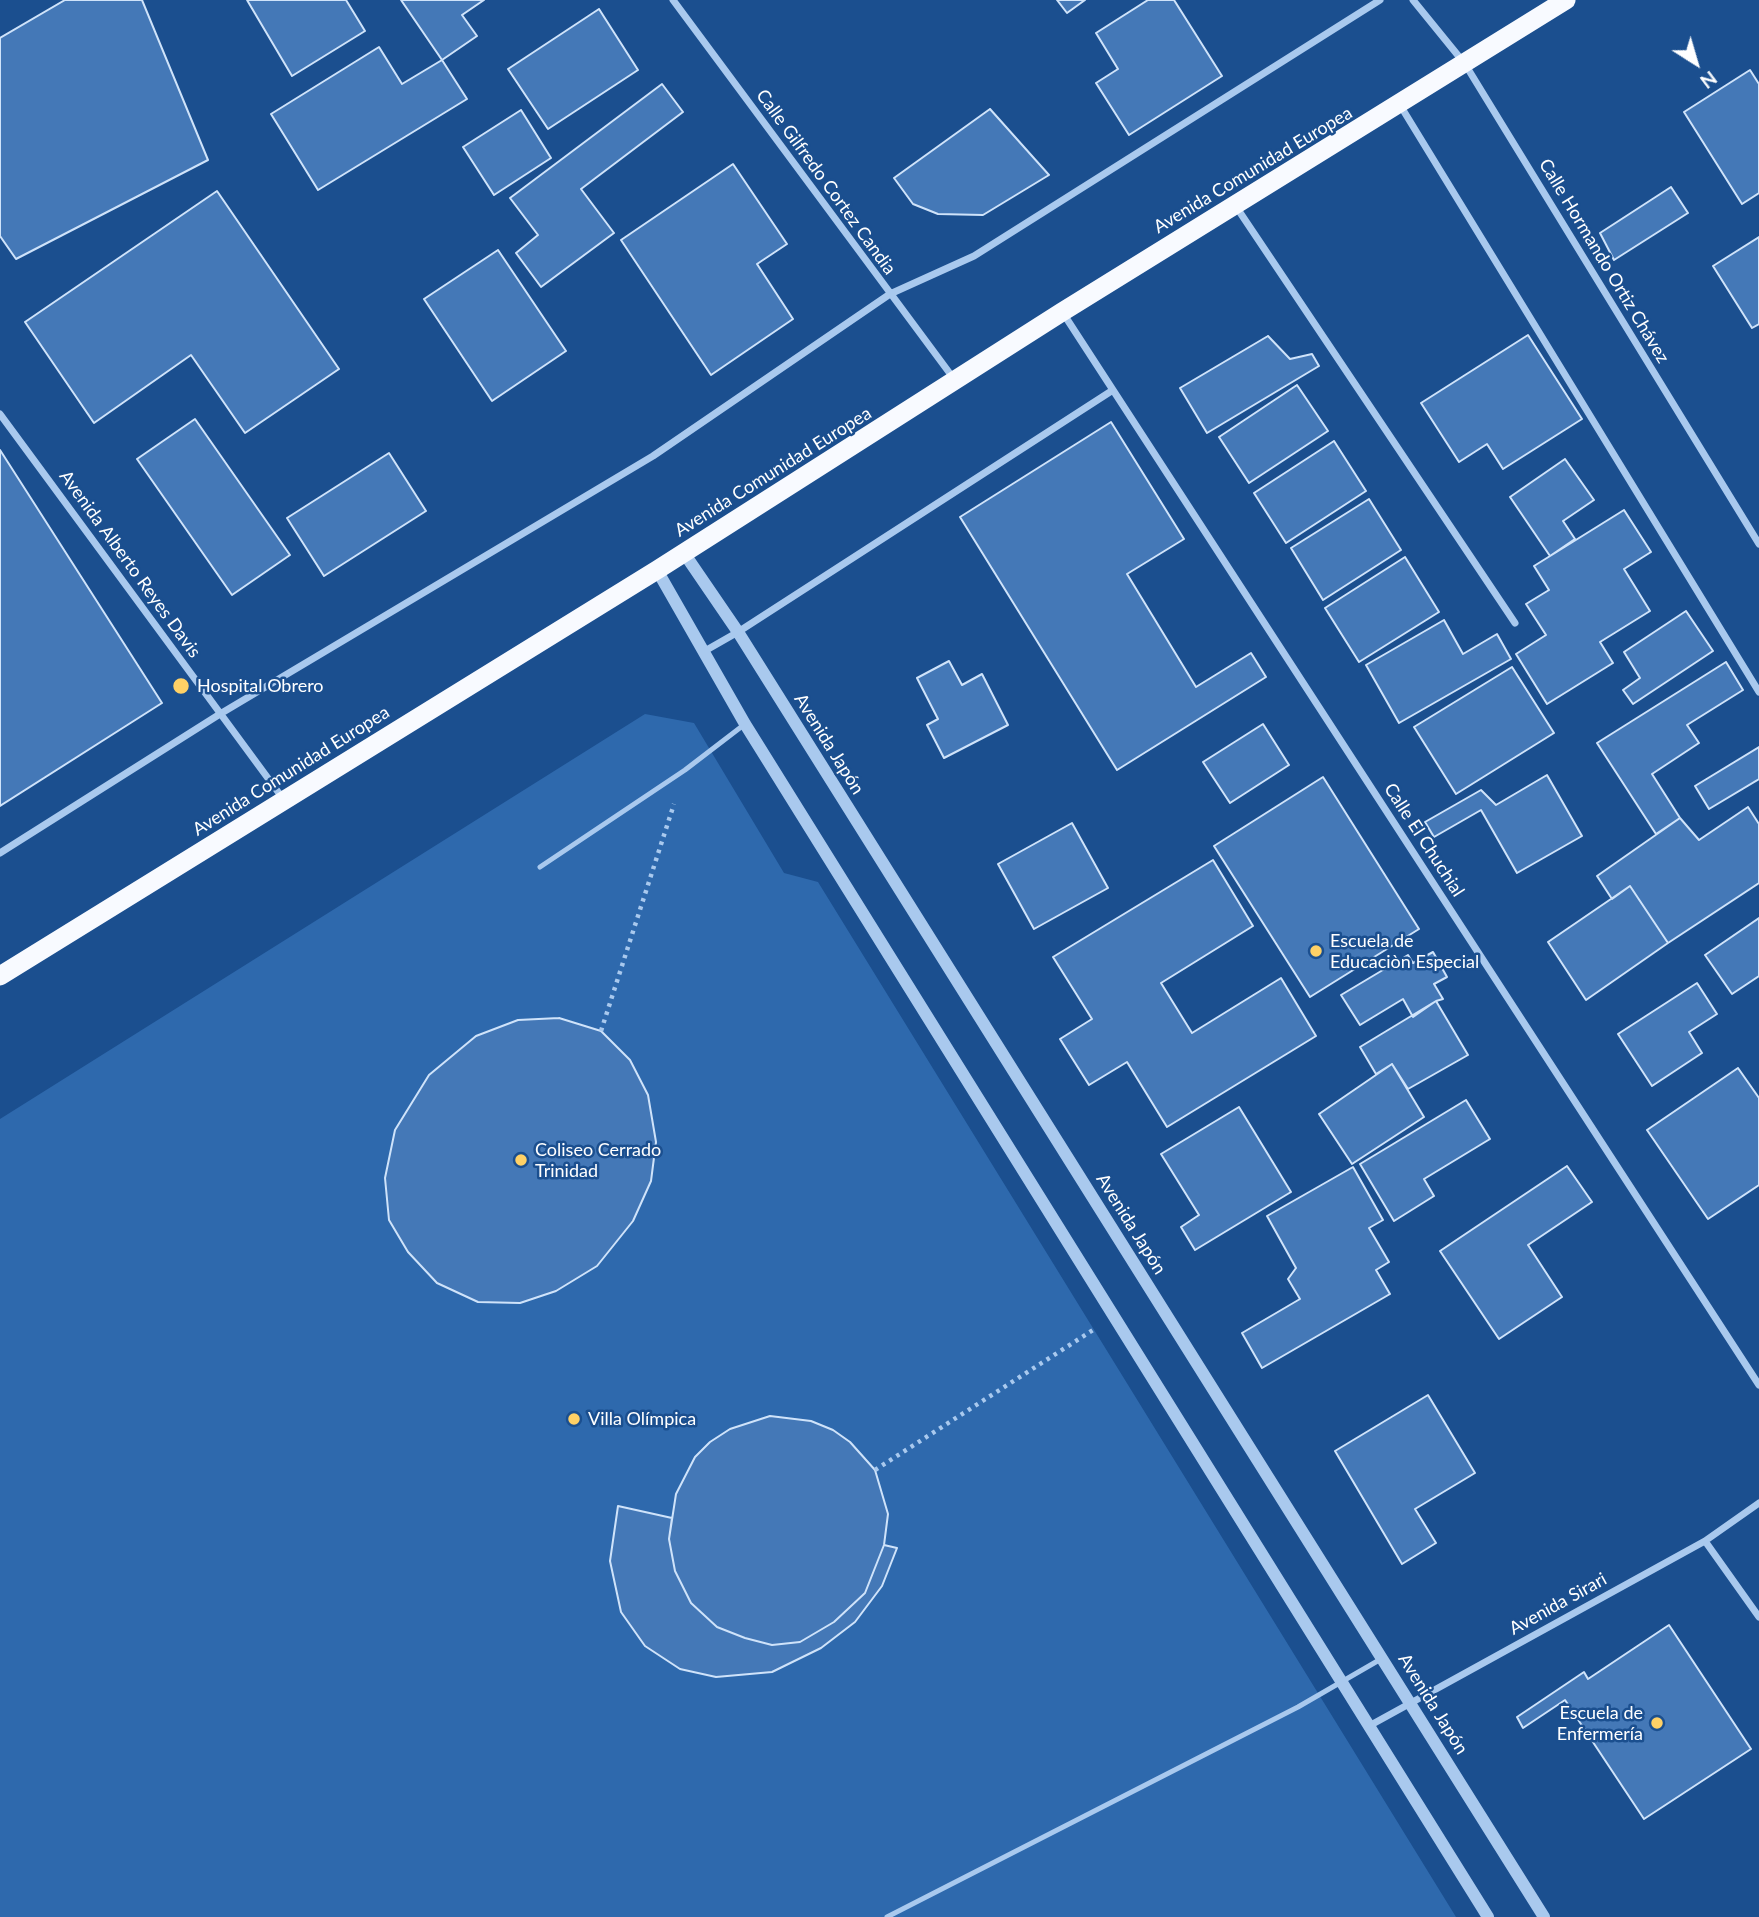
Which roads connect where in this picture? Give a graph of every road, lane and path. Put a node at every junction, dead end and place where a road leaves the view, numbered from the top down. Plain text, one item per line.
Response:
1 (673, 0) edge
2 (1380, 0) edge
3 (1413, 0) edge
4 (1566, 0) edge
5 (1465, 64) junction
6 (1399, 105) junction
7 (1234, 205) junction
8 (890, 294) junction
9 (1062, 312) junction
10 (955, 381) junction
11 (1113, 390) junction
12 (0, 414) edge
13 (1759, 544) edge
14 (684, 553) junction
15 (657, 570) junction
16 (1515, 622) dead end
17 (738, 632) junction
18 (704, 652) junction
19 (1759, 692) edge
20 (220, 714) junction
21 (745, 724) junction
22 (685, 770) junction
23 (285, 800) junction
24 (0, 853) edge
25 (540, 867) dead end
26 (0, 976) edge
27 (601, 1031) dead end
28 (1115, 1317) junction
29 (1759, 1385) edge
30 (875, 1470) dead end
31 (1759, 1503) edge
32 (1705, 1541) junction
33 (1759, 1617) edge
34 (1383, 1658) junction
35 (1341, 1682) junction
36 (1412, 1703) junction
37 (1369, 1726) junction
38 (887, 1917) edge
39 (1488, 1917) edge
40 (1544, 1917) edge

1 - 8 street, Calle Gilfredo Cortez Candia
2 - 8 street
3 - 5 street, Calle Hormando Ortiz Chávez
4 - 5 highway, Avenida Comunidad Europea
5 - 6 highway, Avenida Comunidad Europea
5 - 13 street, Calle Hormando Ortiz Chávez
6 - 7 highway, Avenida Comunidad Europea
6 - 19 street
7 - 9 highway, Avenida Comunidad Europea
7 - 16 street
8 - 10 street, Calle Gilfredo Cortez Candia
8 - 20 street
9 - 10 highway, Avenida Comunidad Europea
9 - 11 street, Calle El Chuchial
10 - 14 highway, Avenida Comunidad Europea
11 - 17 street
11 - 29 street, Calle El Chuchial
12 - 20 street, Avenida Alberto Reyes Davis
14 - 15 highway, Avenida Comunidad Europea
14 - 17 street, Avenida Japón
15 - 18 street
15 - 23 highway, Avenida Comunidad Europea
17 - 18 street
17 - 34 street, Avenida Japón
18 - 21 street
20 - 23 street, Avenida Alberto Reyes Davis
20 - 24 street
21 - 22 lane
21 - 28 street
22 - 25 lane
22 - 27 path
23 - 26 highway, Avenida Comunidad Europea
28 - 30 path
28 - 35 street
31 - 32 street, Avenida Sirari
32 - 33 street
32 - 36 street, Avenida Sirari
34 - 35 lane
34 - 36 street, Avenida Japón
35 - 37 street
35 - 38 lane
36 - 37 street, Avenida Sirari
36 - 40 street, Avenida Japón
37 - 39 street

